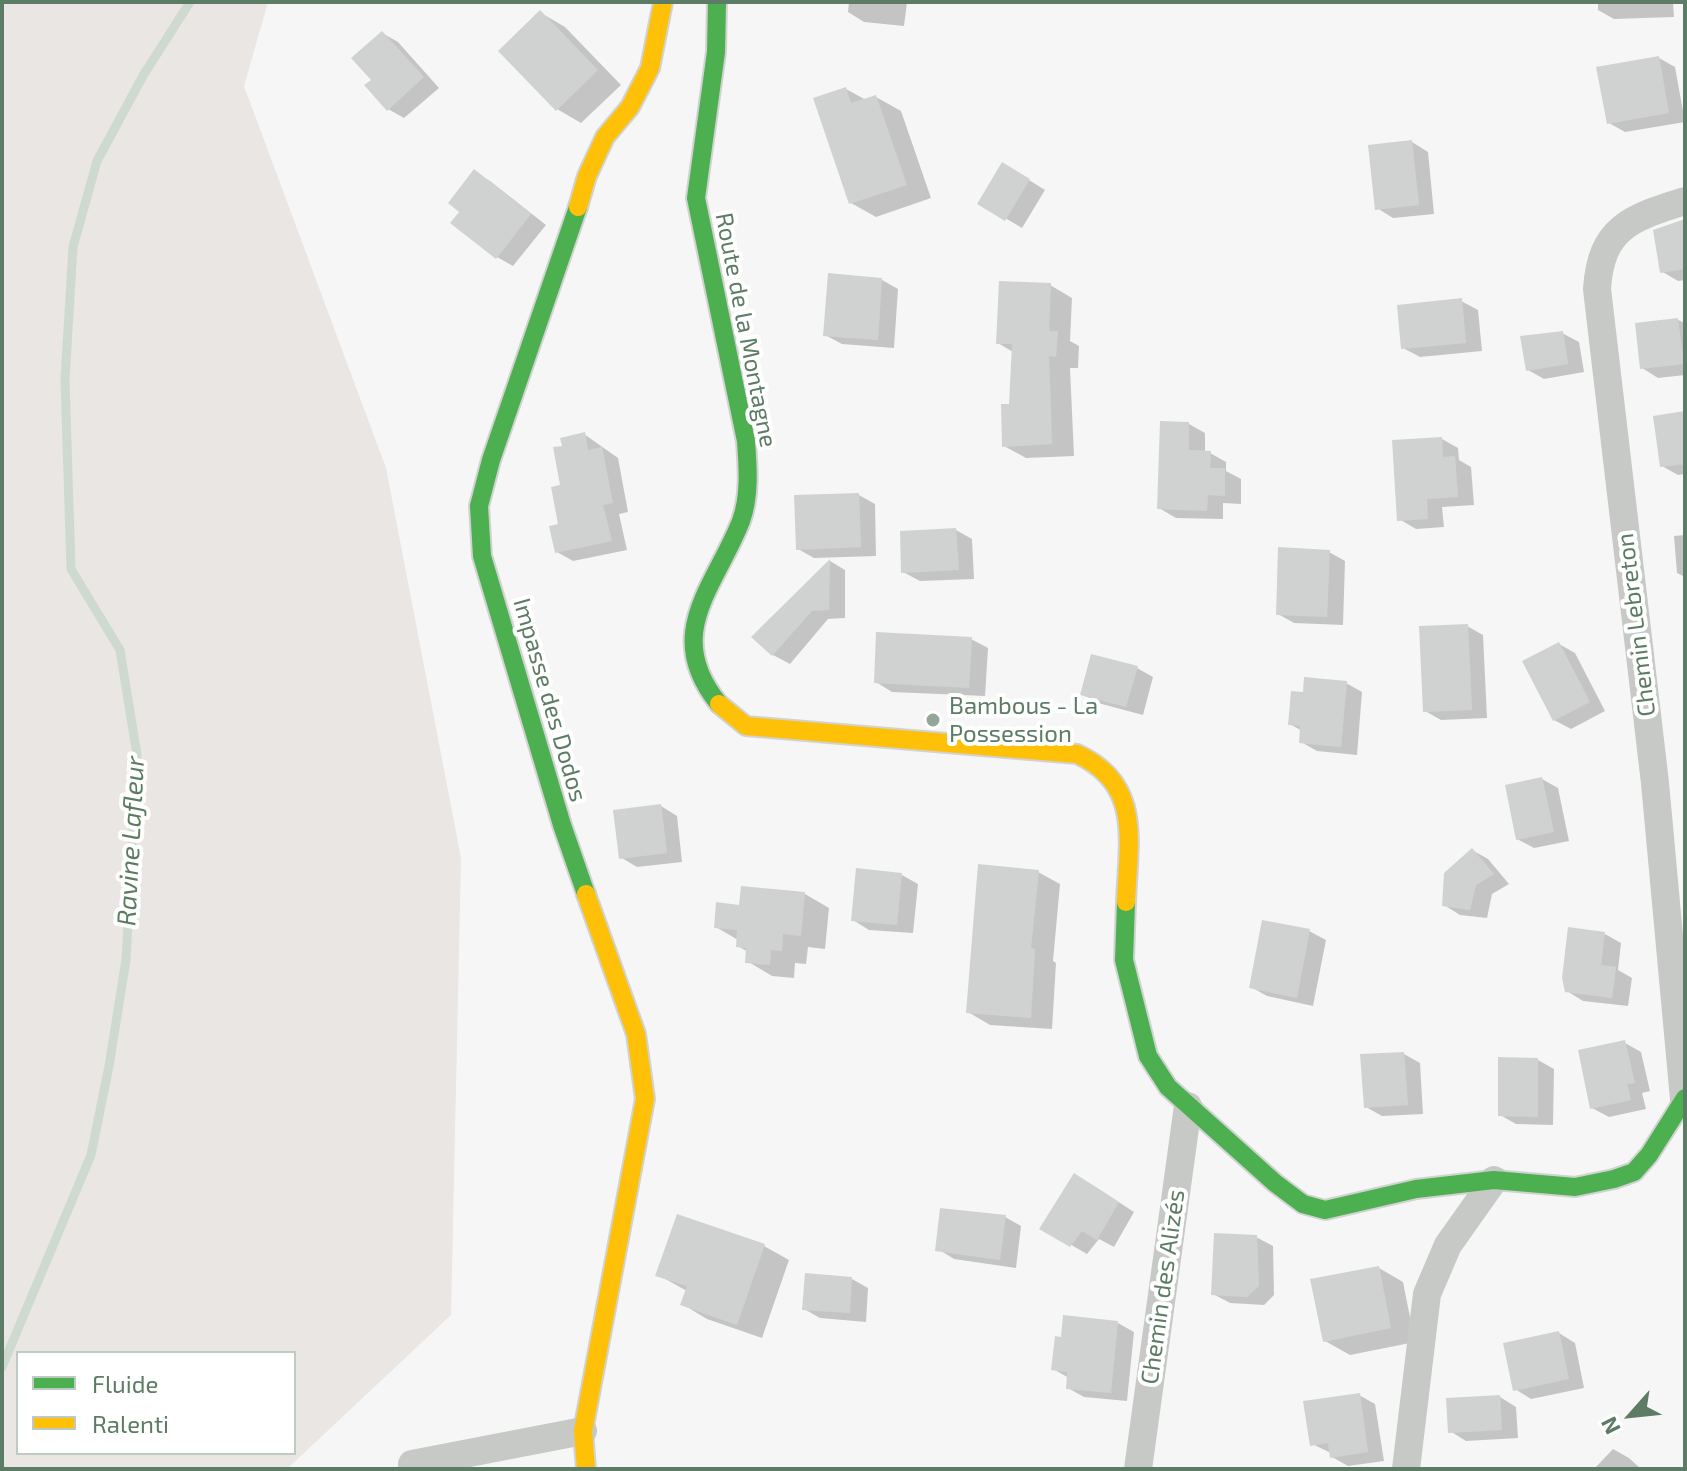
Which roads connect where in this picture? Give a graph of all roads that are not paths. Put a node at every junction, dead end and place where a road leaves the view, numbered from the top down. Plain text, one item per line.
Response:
1 (663, 2) edge
2 (717, 2) edge
3 (1685, 201) edge
4 (1685, 1098) edge
5 (1188, 1106) junction
6 (1494, 1180) junction
7 (583, 1431) junction
8 (412, 1464) dead end
9 (586, 1469) edge
10 (1138, 1469) edge
11 (1406, 1469) edge

1 - 7 main road, Impasse des Dodos
2 - 5 main road, Route de la Montagne
3 - 4 street, Chemin Lebreton
4 - 6 main road, Route de la Montagne
5 - 6 main road, Route de la Montagne
5 - 10 street, Chemin des Alizés
6 - 11 street
7 - 8 street
7 - 9 main road, Impasse des Dodos

